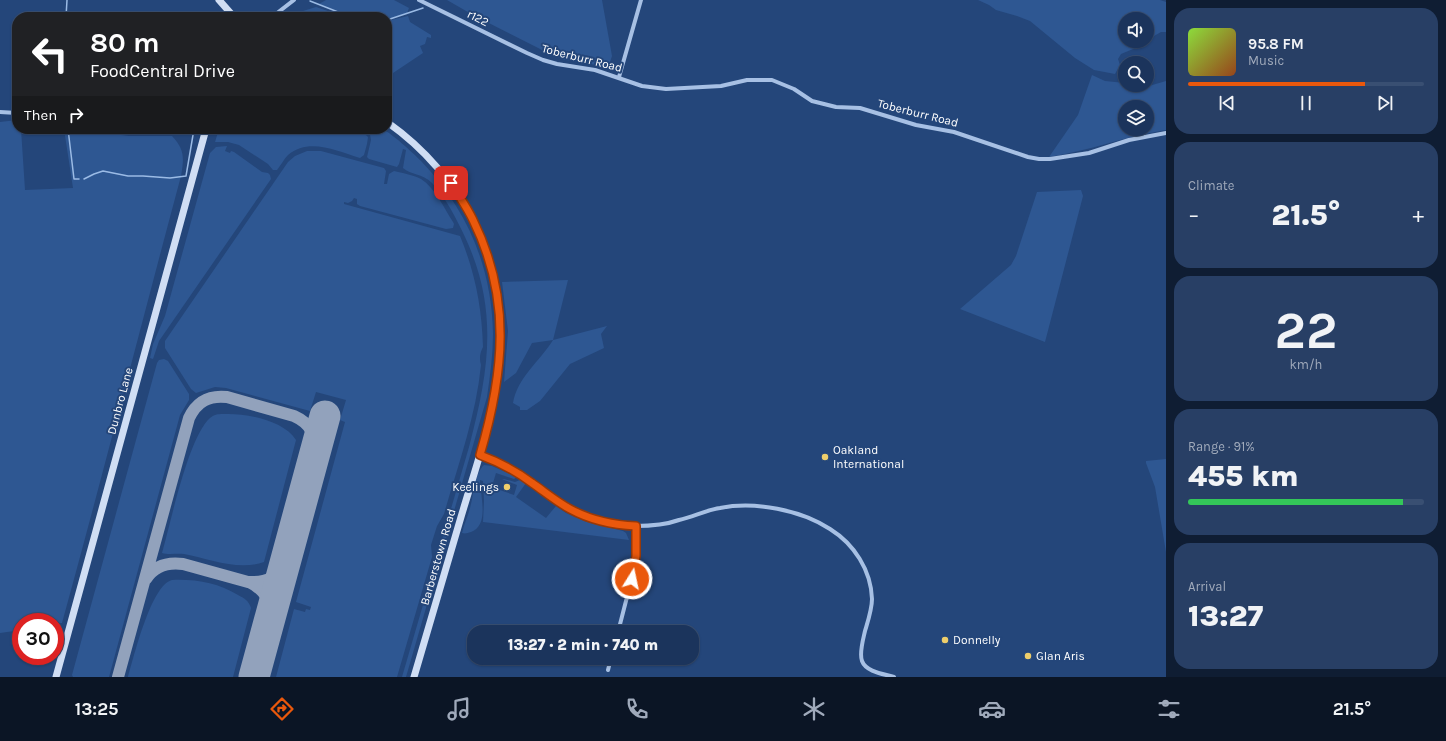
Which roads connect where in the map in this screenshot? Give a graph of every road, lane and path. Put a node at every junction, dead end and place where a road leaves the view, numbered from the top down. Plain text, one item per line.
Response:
1 (219, 0) edge
2 (294, 0) edge
3 (420, 0) edge
4 (641, 0) edge
5 (230, 12) edge
6 (278, 12) edge
7 (527, 53) joint
8 (619, 77) junction
9 (0, 112) edge
10 (12, 113) edge
11 (392, 126) edge
12 (1166, 133) edge
13 (205, 134) edge
14 (480, 455) junction
15 (636, 526) junction
16 (620, 625) edge
17 (609, 665) edge
18 (608, 670) dead end
19 (56, 677) edge
20 (414, 677) edge
21 (894, 677) edge

1 - 5 main road
2 - 6 street
3 - 7 street, r122
4 - 8 street
7 - 8 street, Toberburr Road
8 - 12 street, Toberburr Road
9 - 10 street
11 - 14 main road, Barberstown Road
13 - 19 main road, Dunbro Lane
14 - 15 street
14 - 20 main road, Barberstown Road
15 - 16 street
15 - 21 street
17 - 18 street

